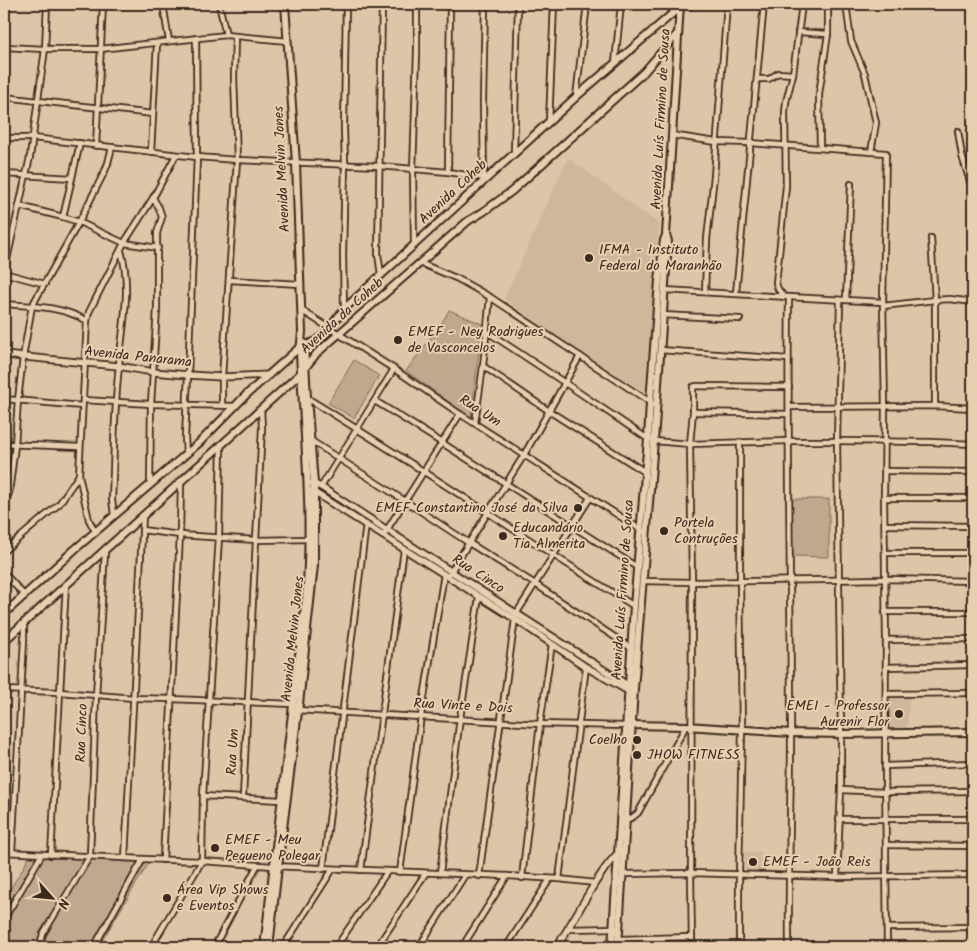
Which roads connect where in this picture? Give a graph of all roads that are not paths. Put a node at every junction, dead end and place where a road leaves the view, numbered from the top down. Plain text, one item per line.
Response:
1 (47, 4) edge
2 (103, 4) edge
3 (163, 4) edge
4 (219, 4) edge
5 (285, 4) edge
6 (346, 4) edge
7 (382, 4) edge
8 (416, 4) edge
9 (450, 4) edge
10 (485, 4) edge
11 (518, 4) edge
12 (554, 4) edge
13 (587, 4) edge
14 (621, 4) edge
15 (703, 4) edge
16 (727, 4) edge
17 (764, 4) edge
18 (802, 4) edge
19 (828, 4) edge
20 (846, 4) edge
21 (680, 6) edge
22 (798, 32) junction
23 (678, 34) junction
24 (828, 34) junction
25 (226, 35) junction
26 (235, 36) junction
27 (196, 38) junction
28 (169, 41) junction
29 (288, 41) junction
30 (157, 42) junction
31 (4, 46) edge
32 (45, 49) junction
33 (100, 49) junction
34 (615, 64) junction
35 (793, 74) junction
36 (757, 79) junction
37 (4, 97) edge
38 (576, 98) junction
39 (38, 102) junction
40 (98, 108) junction
41 (153, 114) junction
42 (549, 122) junction
43 (958, 131) dead end
44 (671, 135) junction
45 (4, 138) edge
46 (33, 138) junction
47 (716, 142) junction
48 (80, 143) junction
49 (751, 143) junction
50 (96, 146) junction
51 (785, 146) junction
52 (112, 147) junction
53 (820, 148) junction
54 (152, 152) junction
55 (871, 152) junction
56 (514, 153) junction
57 (176, 155) junction
58 (197, 157) junction
59 (237, 160) junction
60 (296, 162) junction
61 (345, 165) junction
62 (379, 166) junction
63 (413, 170) junction
64 (448, 172) junction
65 (4, 174) edge
66 (27, 175) junction
67 (72, 178) junction
68 (484, 179) junction
69 (851, 184) dead end
70 (973, 191) edge
71 (153, 198) junction
72 (19, 206) junction
73 (63, 217) junction
74 (79, 222) junction
75 (666, 235) junction
76 (931, 238) dead end
77 (124, 243) junction
78 (414, 245) junction
79 (158, 248) junction
80 (121, 251) junction
81 (420, 263) junction
82 (4, 273) edge
83 (381, 275) junction
84 (229, 280) junction
85 (45, 284) junction
86 (300, 284) junction
87 (664, 290) junction
88 (705, 292) junction
89 (736, 293) junction
90 (490, 297) junction
91 (786, 297) junction
92 (843, 300) junction
93 (935, 300) junction
94 (973, 302) edge
95 (4, 304) edge
96 (883, 304) junction
97 (32, 306) junction
98 (344, 309) junction
99 (301, 310) junction
100 (662, 315) junction
101 (740, 319) dead end
102 (87, 321) junction
103 (330, 328) junction
104 (486, 331) junction
105 (338, 334) junction
106 (658, 342) junction
107 (302, 347) junction
108 (660, 350) junction
109 (4, 355) edge
110 (23, 356) junction
111 (580, 356) junction
112 (788, 359) junction
113 (84, 364) junction
114 (118, 366) junction
115 (482, 366) junction
116 (394, 369) junction
117 (303, 370) junction
118 (154, 372) junction
119 (269, 374) junction
120 (188, 375) junction
121 (222, 377) junction
122 (565, 383) junction
123 (788, 387) junction
124 (307, 398) junction
125 (4, 399) edge
126 (18, 400) junction
127 (83, 400) junction
128 (375, 401) junction
129 (116, 402) junction
130 (151, 404) junction
131 (186, 404) junction
132 (653, 404) junction
133 (82, 406) junction
134 (222, 406) junction
135 (235, 406) junction
136 (885, 406) junction
137 (935, 406) junction
138 (788, 407) junction
139 (837, 407) junction
140 (261, 408) junction
141 (973, 408) edge
142 (549, 411) junction
143 (693, 412) junction
144 (460, 414) junction
145 (788, 414) junction
146 (474, 423) junction
147 (357, 428) junction
148 (310, 440) junction
149 (651, 440) junction
150 (788, 441) junction
151 (837, 441) junction
152 (442, 442) junction
153 (740, 442) junction
154 (885, 442) junction
155 (4, 444) edge
156 (14, 444) junction
157 (221, 444) junction
158 (690, 444) junction
159 (973, 444) edge
160 (80, 447) junction
161 (186, 454) junction
162 (524, 455) junction
163 (338, 459) junction
164 (424, 471) junction
165 (885, 471) junction
166 (646, 472) junction
167 (973, 472) edge
168 (79, 475) junction
169 (181, 480) junction
170 (311, 483) junction
171 (506, 483) junction
172 (150, 485) junction
173 (321, 486) junction
174 (311, 491) junction
175 (7, 493) edge
176 (590, 498) junction
177 (884, 498) junction
178 (973, 498) edge
179 (405, 501) junction
180 (4, 505) edge
181 (488, 513) junction
182 (143, 514) junction
183 (114, 516) junction
184 (366, 524) junction
185 (885, 524) junction
186 (572, 526) junction
187 (973, 526) edge
188 (142, 530) junction
189 (95, 531) junction
190 (643, 531) junction
191 (385, 533) junction
192 (180, 535) junction
193 (219, 537) junction
194 (256, 540) junction
195 (311, 540) junction
196 (468, 543) junction
197 (404, 549) junction
198 (103, 550) junction
199 (4, 551) edge
200 (973, 552) edge
201 (885, 553) junction
202 (553, 556) junction
203 (637, 567) junction
204 (4, 573) edge
205 (447, 574) junction
206 (789, 580) junction
207 (838, 580) junction
208 (886, 580) junction
209 (642, 581) junction
210 (740, 581) junction
211 (973, 581) edge
212 (692, 582) junction
213 (66, 584) junction
214 (535, 584) junction
215 (24, 595) junction
216 (479, 597) junction
217 (634, 606) junction
218 (885, 612) junction
219 (973, 612) edge
220 (4, 614) edge
221 (515, 616) junction
222 (24, 622) junction
223 (973, 639) edge
224 (635, 640) junction
225 (886, 640) junction
226 (4, 641) edge
227 (552, 644) junction
228 (632, 648) junction
229 (973, 665) edge
230 (886, 666) junction
231 (586, 667) junction
232 (4, 690) edge
233 (631, 691) junction
234 (21, 692) junction
235 (59, 692) junction
236 (973, 693) edge
237 (886, 694) junction
238 (96, 696) junction
239 (134, 698) junction
240 (171, 698) junction
241 (209, 701) junction
242 (247, 702) junction
243 (296, 707) junction
244 (342, 713) junction
245 (382, 715) junction
246 (421, 716) junction
247 (460, 718) junction
248 (501, 721) junction
249 (540, 724) junction
250 (579, 725) junction
251 (629, 725) junction
252 (689, 726) junction
253 (742, 730) junction
254 (791, 732) junction
255 (973, 732) edge
256 (886, 733) junction
257 (842, 734) junction
258 (973, 763) edge
259 (885, 766) junction
260 (840, 790) junction
261 (973, 791) edge
262 (886, 792) junction
263 (203, 796) junction
264 (243, 797) junction
265 (281, 800) junction
266 (886, 818) junction
267 (839, 819) junction
268 (973, 819) edge
269 (626, 820) junction
270 (886, 845) junction
271 (973, 846) edge
272 (4, 852) edge
273 (12, 852) junction
274 (621, 853) junction
275 (42, 854) junction
276 (51, 855) junction
277 (90, 856) junction
278 (125, 858) junction
279 (143, 859) junction
280 (164, 860) junction
281 (202, 861) junction
282 (256, 866) junction
283 (276, 867) junction
284 (323, 869) junction
285 (333, 869) junction
286 (361, 870) junction
287 (386, 872) junction
288 (400, 872) junction
289 (440, 873) junction
290 (691, 873) junction
291 (425, 874) junction
292 (623, 874) junction
293 (464, 875) junction
294 (738, 875) junction
295 (973, 875) edge
296 (479, 876) junction
297 (506, 876) junction
298 (788, 876) junction
299 (837, 877) junction
300 (886, 877) junction
301 (522, 878) junction
302 (550, 879) junction
303 (559, 879) junction
304 (595, 883) junction
305 (4, 918) edge
306 (973, 927) edge
307 (616, 928) junction
308 (887, 928) junction
309 (568, 929) junction
310 (692, 937) junction
311 (619, 939) junction
312 (39, 947) edge
313 (94, 947) edge
314 (151, 947) edge
315 (214, 947) edge
316 (264, 947) edge
317 (269, 947) edge
318 (283, 947) edge
319 (336, 947) edge
320 (378, 947) edge
321 (419, 947) edge
322 (462, 947) edge
323 (506, 947) edge
324 (557, 947) edge
325 (612, 947) edge
326 (618, 947) edge
327 (692, 947) edge
328 (739, 947) edge
329 (789, 947) edge
330 (887, 947) edge

1 - 32 street
2 - 33 street
3 - 28 street
4 - 25 street
5 - 29 main road, Avenida Melvin Jones
6 - 61 street
7 - 62 street
8 - 63 street
9 - 64 street
10 - 68 street
11 - 56 street
12 - 42 street
13 - 38 street
14 - 34 street
15 - 21 street
16 - 47 street
17 - 36 street
18 - 22 street
19 - 24 street
20 - 55 street
21 - 23 main road, Avenida Luís Firmino de Sousa
21 - 34 main road, Avenida Coheb
22 - 24 street
22 - 35 street
23 - 44 main road, Avenida Luís Firmino de Sousa
23 - 81 main road, Avenida da Coheb
24 - 53 street
25 - 26 street
25 - 27 street
26 - 29 street
26 - 59 street
27 - 28 street
27 - 58 street
28 - 30 street
29 - 60 main road, Avenida Melvin Jones
30 - 33 street
30 - 41 street
31 - 32 street
32 - 33 street
32 - 39 street
33 - 40 street
34 - 38 main road, Avenida Coheb
35 - 36 street
35 - 51 street
36 - 49 street
37 - 39 street
38 - 42 main road, Avenida Coheb
39 - 40 street
39 - 46 street
40 - 41 street
40 - 50 street
41 - 54 street
42 - 56 main road, Avenida Coheb
43 - 70 street
44 - 47 street
44 - 75 main road, Avenida Luís Firmino de Sousa
45 - 46 street
46 - 48 street
46 - 66 street
47 - 49 street
47 - 88 street
48 - 50 street
48 - 67 street
49 - 51 street
49 - 89 street
50 - 52 street
51 - 53 street
51 - 91 street
52 - 54 street
52 - 74 street
53 - 55 street
54 - 57 street
55 - 96 street
56 - 68 main road, Avenida Coheb
57 - 58 street
57 - 71 street
58 - 59 street
58 - 120 street
59 - 60 street
59 - 84 street
60 - 61 street
60 - 86 main road, Avenida Melvin Jones
61 - 62 street
61 - 98 street
62 - 63 street
62 - 83 street
63 - 64 street
63 - 78 street
64 - 68 street
65 - 66 street
66 - 67 street
66 - 72 street
67 - 73 street
68 - 78 main road, Avenida Coheb
69 - 92 street
71 - 77 street
71 - 79 street
72 - 73 street
72 - 82 street
73 - 74 street
74 - 77 street
74 - 85 street
75 - 87 main road, Avenida Luís Firmino de Sousa
75 - 106 main road, Avenida Luís Firmino de Sousa
76 - 93 street
77 - 79 street
77 - 80 street
78 - 83 main road, Avenida Coheb
79 - 118 street
80 - 102 street
80 - 114 street
81 - 90 street
81 - 105 main road, Avenida da Coheb
82 - 85 street
83 - 98 main road, Avenida Coheb
84 - 86 street
84 - 121 street
85 - 97 street
86 - 99 main road, Avenida Melvin Jones
87 - 88 street
87 - 100 main road, Avenida Luís Firmino de Sousa
88 - 89 street
89 - 91 street
90 - 104 street
90 - 111 street
91 - 92 street
91 - 112 street
92 - 96 street
92 - 139 street
93 - 94 street
93 - 96 street
93 - 137 street
95 - 97 street
96 - 136 street
97 - 102 street
97 - 110 street
98 - 103 main road, Avenida Coheb
99 - 103 street, Rua Um
99 - 107 main road, Avenida Melvin Jones
100 - 101 street
100 - 106 main road, Avenida Luís Firmino de Sousa
102 - 113 street
103 - 105 street, Rua Um
103 - 107 main road, Avenida Coheb
104 - 115 street
104 - 122 street
105 - 116 street, Rua Um
105 - 117 main road, Avenida da Coheb
106 - 108 main road, Avenida Luís Firmino de Sousa
106 - 132 main road, Avenida Luís Firmino de Sousa
107 - 117 main road, Avenida Melvin Jones
107 - 119 main road, Avenida Coheb
108 - 112 street
108 - 132 main road, Avenida Luís Firmino de Sousa
109 - 110 street, Avenida Panarama
110 - 113 street, Avenida Panarama
110 - 126 street
111 - 122 street
111 - 132 street
112 - 123 street
113 - 114 street, Avenida Panarama
113 - 127 street
114 - 118 street, Avenida Panarama
114 - 129 street
115 - 142 street
115 - 146 street
116 - 128 street
116 - 144 street, Rua Um
117 - 124 main road, Avenida Melvin Jones
117 - 140 main road, Avenida da Coheb
117 - 170 main road, Avenida Melvin Jones
118 - 120 street, Avenida Panarama
118 - 130 street
119 - 121 street, Avenida Panarama
119 - 135 main road, Avenida Coheb
120 - 121 street, Avenida Panarama
120 - 131 street
121 - 134 street
122 - 142 street
122 - 149 street
123 - 138 street
123 - 143 street
124 - 147 street
124 - 148 main road, Avenida Melvin Jones
125 - 126 street
126 - 133 street
126 - 156 street
127 - 129 street
127 - 133 street
128 - 147 street
128 - 152 street
129 - 130 street
129 - 183 street
130 - 131 street
130 - 172 street
131 - 134 street
131 - 161 street
132 - 149 main road, Avenida Luís Firmino de Sousa
133 - 160 street
134 - 135 street
135 - 161 main road
136 - 137 street
136 - 139 street
136 - 154 street
137 - 141 street
138 - 139 street
138 - 145 street
139 - 151 street
140 - 157 main road, Avenida da Coheb
140 - 194 street, Rua Um
142 - 162 street
142 - 166 street
143 - 145 street
143 - 158 street
144 - 146 street, Rua Um
144 - 152 street
145 - 150 street
146 - 162 street, Rua Um
147 - 163 street
147 - 164 street
148 - 163 street
148 - 170 main road, Avenida Melvin Jones
149 - 158 street
149 - 166 main road, Avenida Luís Firmino de Sousa
149 - 190 main road, Avenida Luís Firmino de Sousa
150 - 151 street
150 - 153 street
150 - 206 street
151 - 154 street
151 - 207 street
152 - 164 street
152 - 171 street
153 - 158 street
153 - 210 street
154 - 159 street
154 - 165 street
155 - 156 street
156 - 160 street
156 - 175 street
157 - 169 main road, Avenida da Coheb
157 - 193 street
158 - 212 street
160 - 168 street
161 - 172 main road
162 - 171 street
162 - 176 street, Rua Um
163 - 173 street
163 - 179 street
164 - 179 street
164 - 181 street
165 - 167 street
165 - 177 street
166 - 190 main road, Avenida Luís Firmino de Sousa
168 - 189 street
168 - 199 street
169 - 182 main road, Avenida da Coheb
169 - 192 street
170 - 173 street, Rua Cinco
170 - 174 main road, Avenida Melvin Jones
171 - 181 street
171 - 186 street
172 - 183 main road
173 - 191 street, Rua Cinco
174 - 184 street, Rua Cinco
174 - 195 main road, Avenida Melvin Jones
175 - 180 street
176 - 186 street
176 - 190 street, Rua Um
177 - 178 street
177 - 185 street
179 - 191 street
179 - 196 street
181 - 196 street
181 - 202 street
182 - 188 street
182 - 198 main road, Avenida da Coheb
183 - 189 main road
184 - 191 street, Rua Cinco
184 - 244 street
185 - 187 street
185 - 201 street
186 - 202 street
186 - 203 street
188 - 192 street
188 - 239 street
189 - 215 main road
190 - 203 main road, Avenida Luís Firmino de Sousa
190 - 209 main road, Avenida Luís Firmino de Sousa
191 - 197 street, Rua Cinco
191 - 205 street, Rua Cinco
192 - 193 street
192 - 240 street
193 - 194 street
193 - 241 street
194 - 195 street
194 - 242 street, Rua Um
195 - 243 main road, Avenida Melvin Jones
196 - 205 street
196 - 214 street
197 - 205 street, Rua Cinco
197 - 245 street
198 - 213 main road, Avenida da Coheb
198 - 238 street, Rua Cinco
200 - 201 street
201 - 208 street
202 - 214 street
202 - 217 street
203 - 217 main road, Avenida Luís Firmino de Sousa
204 - 215 street
205 - 216 street, Rua Cinco
205 - 221 street, Rua Cinco
205 - 246 street, Rua Cinco
206 - 207 street
206 - 210 street
206 - 254 street
207 - 208 street
207 - 257 street
208 - 211 street
208 - 218 street
209 - 212 street
209 - 224 main road, Avenida Luís Firmino de Sousa
210 - 212 street
210 - 253 street
212 - 252 street
213 - 222 main road, Avenida da Coheb
213 - 235 street
214 - 221 street
214 - 228 street
215 - 220 main road
216 - 221 street, Rua Cinco
216 - 247 street
217 - 224 main road, Avenida Luís Firmino de Sousa
218 - 219 street
218 - 225 street
221 - 227 street, Rua Cinco
221 - 233 street, Rua Cinco
221 - 248 street
222 - 226 main road, Avenida da Coheb
222 - 234 street
223 - 225 street
224 - 228 main road, Avenida Luís Firmino de Sousa
224 - 233 main road, Avenida Luís Firmino de Sousa
225 - 230 street
227 - 231 street, Rua Cinco
227 - 249 street
228 - 233 main road, Avenida Luís Firmino de Sousa
229 - 230 street
230 - 237 street
231 - 233 street, Rua Cinco
231 - 250 street
232 - 234 street, Rua Vinte e Dois
233 - 251 main road, Avenida Luís Firmino de Sousa
234 - 235 street, Rua Vinte e Dois
234 - 273 street
235 - 238 street, Rua Vinte e Dois
235 - 276 street
236 - 237 street
237 - 256 street
238 - 239 street, Rua Vinte e Dois
238 - 277 street, Rua Cinco
239 - 240 street, Rua Vinte e Dois
239 - 278 street
240 - 241 street, Rua Vinte e Dois
240 - 280 street
241 - 242 street, Rua Vinte e Dois
241 - 263 street
242 - 243 street, Rua Vinte e Dois
242 - 264 street, Rua Um
243 - 244 street, Rua Vinte e Dois
243 - 265 main road, Avenida Melvin Jones
243 - 283 main road, Avenida Melvin Jones
244 - 245 street, Rua Vinte e Dois
244 - 284 street
245 - 246 street, Rua Vinte e Dois
245 - 286 street
246 - 247 street, Rua Vinte e Dois
246 - 288 street, Rua Cinco
247 - 248 street, Rua Vinte e Dois
247 - 289 street
248 - 249 street, Rua Vinte e Dois
248 - 296 street
249 - 250 street, Rua Vinte e Dois
249 - 301 street
250 - 251 street, Rua Vinte e Dois
250 - 303 street
251 - 252 main road
251 - 269 main road, Avenida Luís Firmino de Sousa
251 - 274 main road, Avenida Luís Firmino de Sousa
252 - 253 main road
252 - 269 street
252 - 290 street
253 - 254 main road
253 - 294 street
254 - 257 main road
254 - 298 street
255 - 256 main road
256 - 257 main road
256 - 259 street
257 - 260 street
258 - 259 street
259 - 262 street
260 - 262 street
260 - 267 street
261 - 262 street
262 - 266 street
263 - 264 street
263 - 281 street
264 - 265 street
265 - 283 main road, Avenida Melvin Jones
266 - 267 street
266 - 268 street
266 - 270 street
267 - 299 street
269 - 274 main road, Avenida Luís Firmino de Sousa
270 - 271 street
270 - 300 street
272 - 273 street
273 - 275 street
274 - 292 main road, Avenida Luís Firmino de Sousa
274 - 304 street
274 - 307 main road, Avenida Luís Firmino de Sousa
275 - 276 street
275 - 305 street
276 - 277 street
277 - 278 street
277 - 312 street
278 - 279 street
279 - 280 street
279 - 313 street
280 - 281 street
281 - 282 street
281 - 314 street
282 - 283 street
282 - 315 street
283 - 284 street
283 - 316 main road, Avenida Melvin Jones
283 - 317 main road, Avenida Melvin Jones
284 - 285 street
285 - 286 street
285 - 318 street
286 - 287 street
287 - 288 street
287 - 319 street
288 - 291 street
289 - 291 street
289 - 293 street
290 - 292 street
290 - 294 street
290 - 310 street
291 - 320 street
292 - 307 main road, Avenida Luís Firmino de Sousa
293 - 296 street
293 - 321 street
294 - 298 street
294 - 328 street
295 - 300 street
296 - 297 street
297 - 301 street
297 - 322 street
298 - 299 street
298 - 329 street
299 - 300 street
300 - 308 street
301 - 302 street
302 - 303 street
302 - 323 street
303 - 304 street
304 - 309 street
306 - 308 street
307 - 309 street
307 - 311 main road, Avenida Luís Firmino de Sousa
307 - 325 main road, Avenida Luís Firmino de Sousa
308 - 330 street
309 - 324 street
310 - 311 street
310 - 327 street
311 - 326 main road, Avenida Luís Firmino de Sousa

